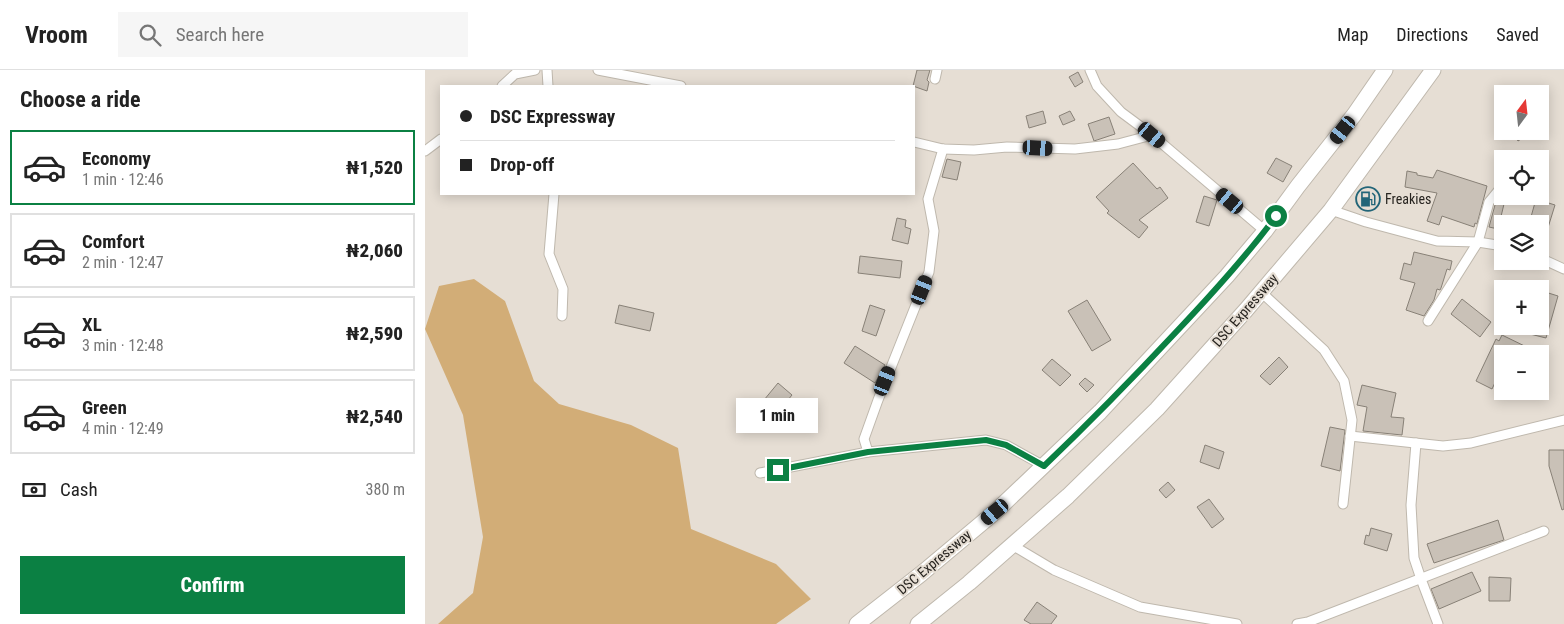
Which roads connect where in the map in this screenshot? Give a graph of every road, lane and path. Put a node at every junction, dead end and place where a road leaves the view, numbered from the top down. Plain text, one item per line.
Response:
1 (535, 70) edge
2 (547, 70) edge
3 (598, 70) edge
4 (1090, 70) edge
5 (1385, 70) edge
6 (1433, 70) edge
7 (503, 85) edge
8 (548, 85) edge
9 (676, 85) edge
10 (1152, 135) junction
11 (440, 140) edge
12 (915, 142) edge
13 (943, 149) junction
14 (425, 151) edge
15 (554, 195) edge
16 (1494, 196) edge
17 (1331, 210) junction
18 (1265, 231) junction
19 (1477, 242) junction
20 (1494, 245) edge
21 (1549, 262) edge
22 (1564, 269) edge
23 (1261, 292) junction
24 (562, 316) dead end
25 (1428, 321) dead end
26 (1564, 420) edge
27 (1350, 436) junction
28 (1416, 443) junction
29 (868, 452) junction
30 (1044, 466) junction
31 (760, 474) dead end
32 (1343, 504) dead end
33 (1544, 531) dead end
34 (1012, 545) junction
35 (1421, 579) junction
36 (1325, 620) edge
37 (857, 624) edge
38 (917, 624) edge
39 (1237, 624) edge
40 (1297, 624) edge
41 (1438, 624) edge

1 - 7 street
2 - 8 street
3 - 9 street
4 - 10 street
5 - 18 main road, DSC Expressway
6 - 17 main road, DSC Expressway
10 - 13 street
10 - 18 street
11 - 14 street
12 - 13 street
13 - 29 street
15 - 24 street
16 - 19 street
17 - 19 street
17 - 23 main road, DSC Expressway
18 - 30 main road, DSC Expressway
19 - 20 street
19 - 25 street
21 - 22 street
23 - 27 street
23 - 34 main road, DSC Expressway
26 - 28 street
27 - 28 street
27 - 32 street
28 - 35 street
29 - 30 street
29 - 31 street
30 - 37 main road, DSC Expressway
33 - 35 street
34 - 38 main road, DSC Expressway
34 - 39 street
35 - 36 street
35 - 41 street
36 - 40 street

